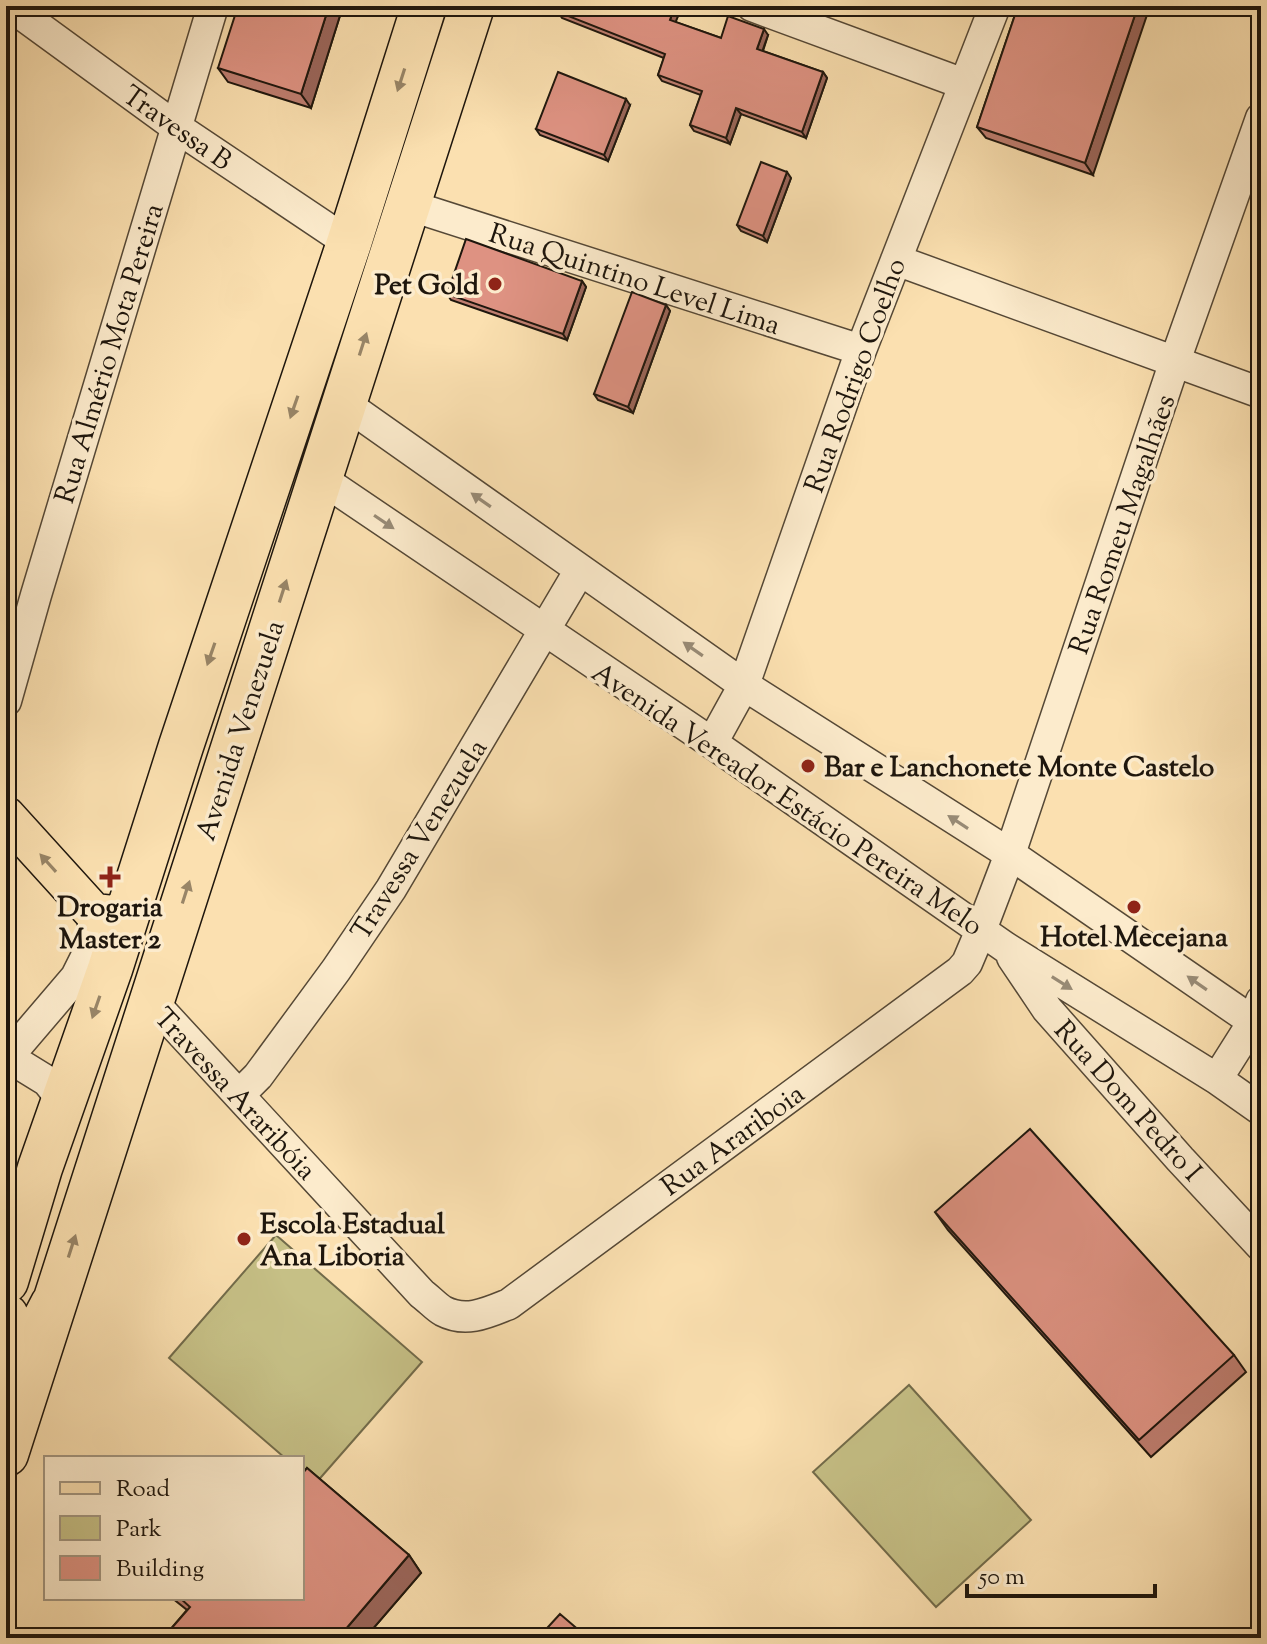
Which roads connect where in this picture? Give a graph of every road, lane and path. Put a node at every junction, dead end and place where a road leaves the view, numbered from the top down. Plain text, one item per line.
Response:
1 (10, 6) edge
2 (213, 6) edge
3 (424, 6) edge
4 (472, 6) edge
5 (752, 6) edge
6 (995, 6) edge
7 (964, 84) junction
8 (1261, 118) edge
9 (176, 127) junction
10 (408, 205) junction
11 (349, 243) junction
12 (896, 260) junction
13 (861, 350) junction
14 (1175, 361) junction
15 (1261, 393) edge
16 (344, 403) junction
17 (320, 478) junction
18 (580, 570) junction
19 (544, 631) junction
20 (744, 685) junction
21 (6, 701) edge
22 (712, 743) junction
23 (181, 746) junction
24 (223, 777) junction
25 (6, 816) edge
26 (1010, 854) junction
27 (112, 910) junction
28 (993, 939) junction
29 (151, 1000) junction
30 (1258, 1017) edge
31 (7, 1058) edge
32 (1217, 1079) junction
33 (239, 1095) junction
34 (63, 1101) junction
35 (1261, 1110) edge
36 (1261, 1246) edge
37 (6, 1281) edge
38 (54, 1302) junction
39 (6, 1316) edge
40 (459, 1316) joint
41 (6, 1454) edge

1 - 9 street, Travessa B
2 - 9 street, Rua Almério Mota Pereira
3 -> 11 highway, Avenida Venezuela
4 - 10 highway, Avenida Venezuela
5 - 7 street
6 - 7 street, Rua Rodrigo Coelho
7 - 12 street, Rua Rodrigo Coelho
8 - 14 street, Rua Romeu Magalhães
9 - 11 street, Travessa B
9 - 21 street, Rua Almério Mota Pereira
10 - 13 street, Rua Quintino Level Lima
16 -> 10 highway, Avenida Venezuela
11 -> 23 highway, Avenida Venezuela
12 - 13 street, Rua Rodrigo Coelho
12 - 14 street
13 - 20 street, Rua Rodrigo Coelho
14 - 15 street
14 - 26 street, Rua Romeu Magalhães
16 - 17 highway, Avenida Venezuela
18 -> 16 street
17 -> 19 street, Avenida Vereador Estácio Pereira Melo
24 -> 17 highway, Avenida Venezuela
18 - 19 street, Travessa Venezuela
20 -> 18 street
19 - 22 street, Avenida Vereador Estácio Pereira Melo
19 - 33 street, Travessa Venezuela
20 - 22 street, Rua Rodrigo Coelho
26 -> 20 street
22 - 28 street, Avenida Vereador Estácio Pereira Melo
23 - 24 highway
23 - 27 highway, Avenida Venezuela
29 -> 24 highway, Avenida Venezuela
27 -> 25 main road
26 - 28 street, Rua Romeu Magalhães
30 -> 26 street
27 - 31 street
27 -> 34 highway, Avenida Venezuela
28 -> 32 street, Avenida Vereador Estácio Pereira Melo
28 - 36 street, Rua Dom Pedro I
28 - 40 street, Rua Arariboia
29 - 33 street, Travessa Araribóia
38 -> 29 highway, Avenida Venezuela
30 - 32 street
31 - 34 street
32 - 35 street, Avenida Vereador Estácio Pereira Melo
33 - 40 street, Travessa Araribóia
34 - 37 highway, Avenida Venezuela
38 - 39 highway
38 - 41 highway, Avenida Venezuela

